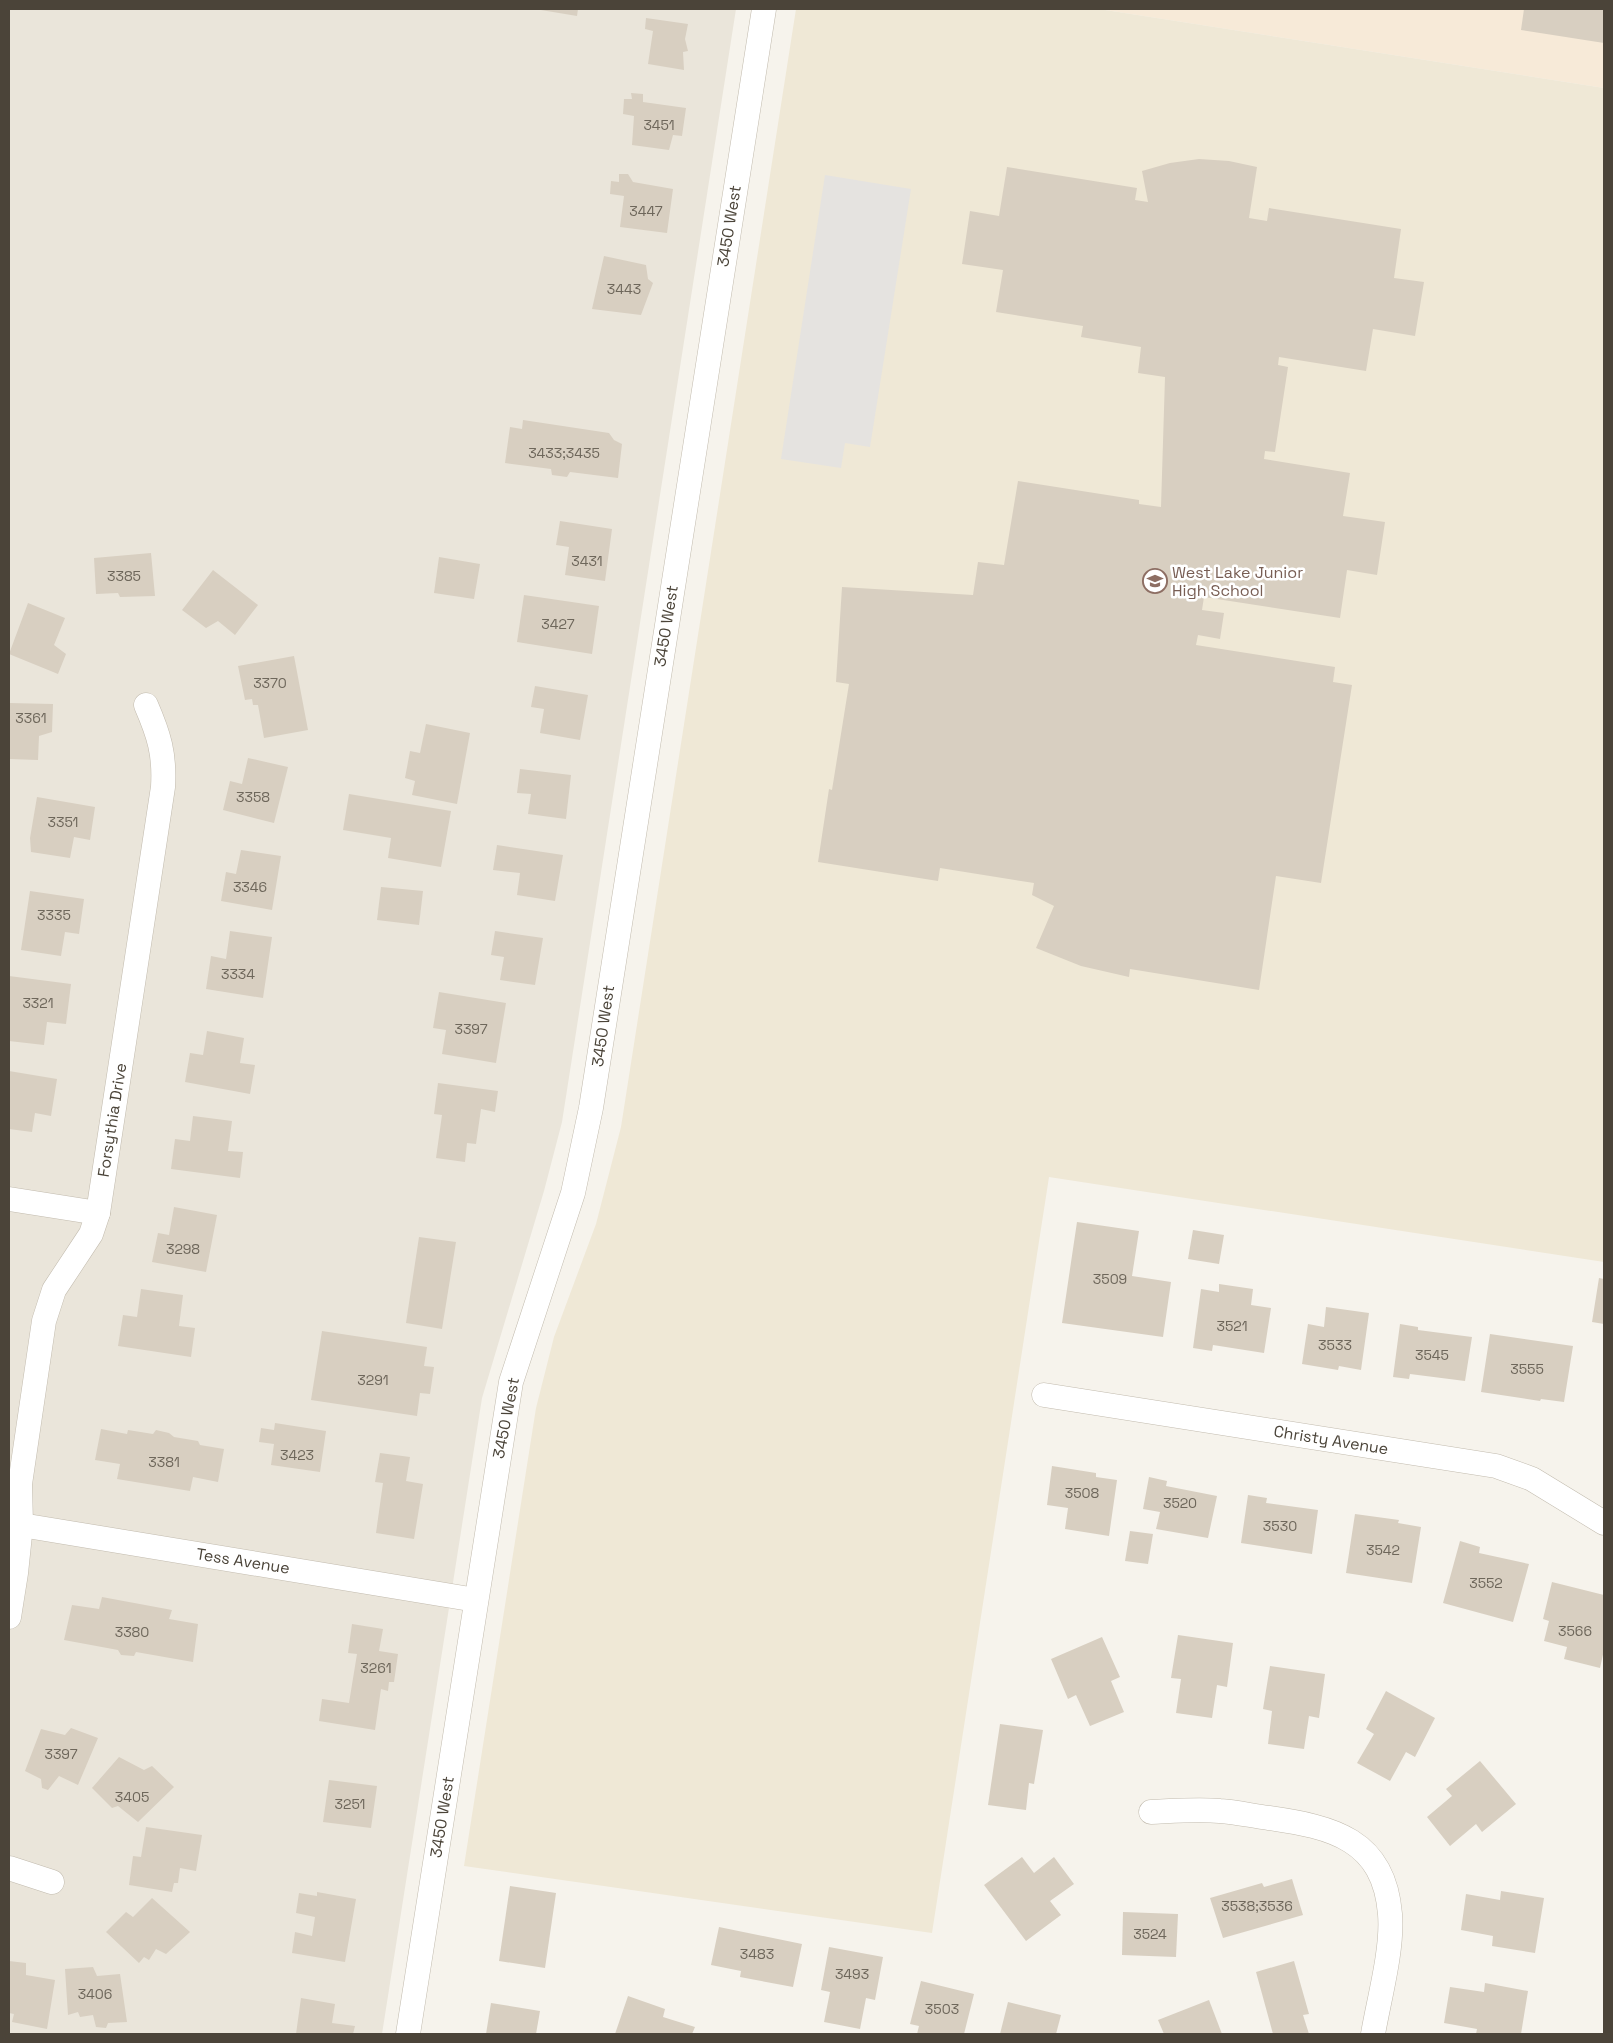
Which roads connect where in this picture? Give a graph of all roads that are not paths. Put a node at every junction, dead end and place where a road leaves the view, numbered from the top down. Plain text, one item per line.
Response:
1 (764, 9) edge
2 (146, 705) dead end
3 (9, 1199) edge
4 (98, 1213) junction
5 (1044, 1395) dead end
6 (1604, 1523) edge
7 (15, 1524) edge
8 (476, 1600) junction
9 (9, 1617) edge
10 (1151, 1812) dead end
11 (9, 1868) edge
12 (52, 1882) dead end
13 (408, 2034) edge
14 (1373, 2034) edge

1 - 8 street, 3450 West
2 - 4 street, Forsythia Drive
3 - 4 street
4 - 7 street, Forsythia Drive
5 - 6 street, Christy Avenue
7 - 8 street, Tess Avenue
7 - 9 street, Forsythia Drive
8 - 13 street, 3450 West
10 - 14 street
11 - 12 street

